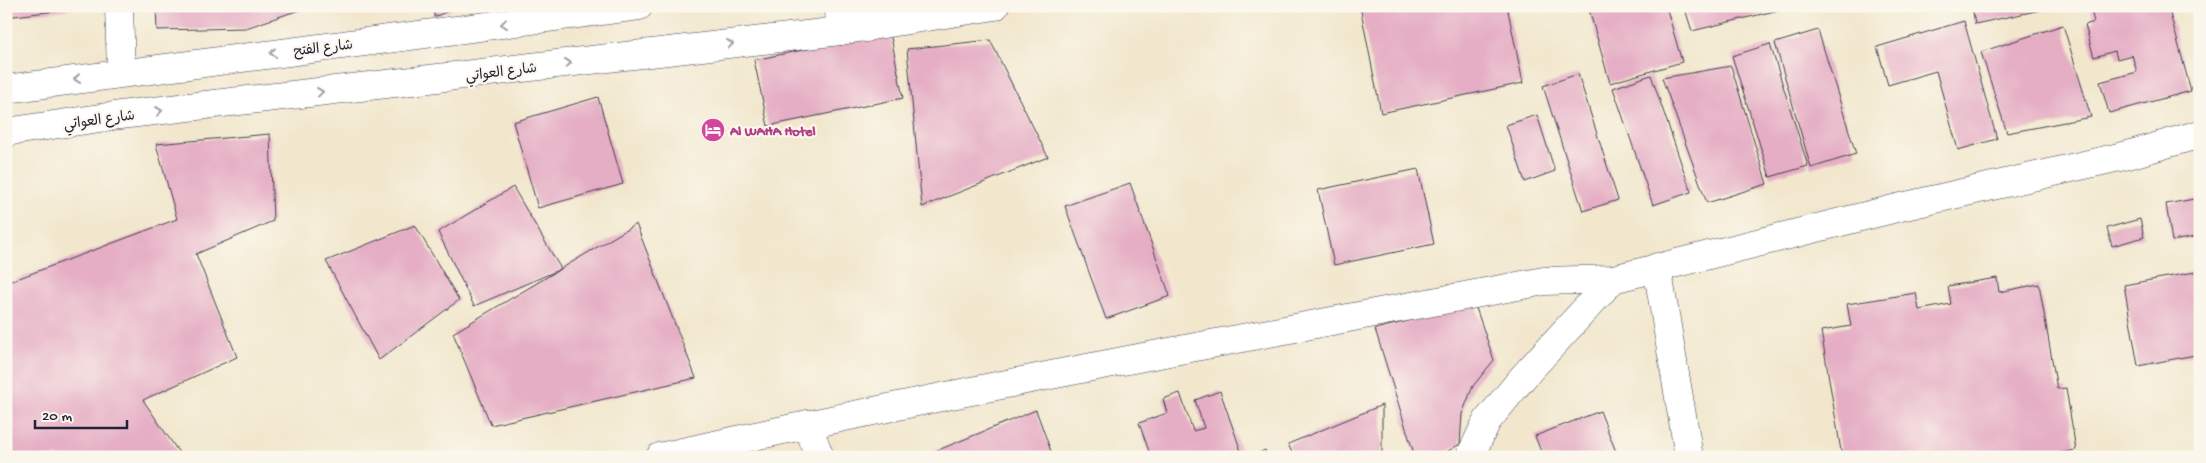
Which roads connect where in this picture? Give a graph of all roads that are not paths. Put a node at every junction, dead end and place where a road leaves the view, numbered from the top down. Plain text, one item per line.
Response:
1 (119, 6) edge
2 (639, 6) edge
3 (995, 6) edge
4 (853, 18) edge
5 (121, 73) junction
6 (6, 89) edge
7 (6, 132) edge
8 (2200, 134) edge
9 (1657, 267) junction
10 (1613, 278) junction
11 (807, 424) junction
12 (660, 457) edge
13 (820, 457) edge
14 (1470, 457) edge
15 (1689, 457) edge

1 - 5 street
2 -> 5 street, شارع الفتح
3 - 4 street, شارع العواتي
7 -> 4 street, شارع العواتي
5 -> 6 street, شارع الفتح
8 - 9 street
9 - 10 street
9 - 15 street
10 - 11 street
10 - 14 street
11 - 12 street
11 - 13 street

